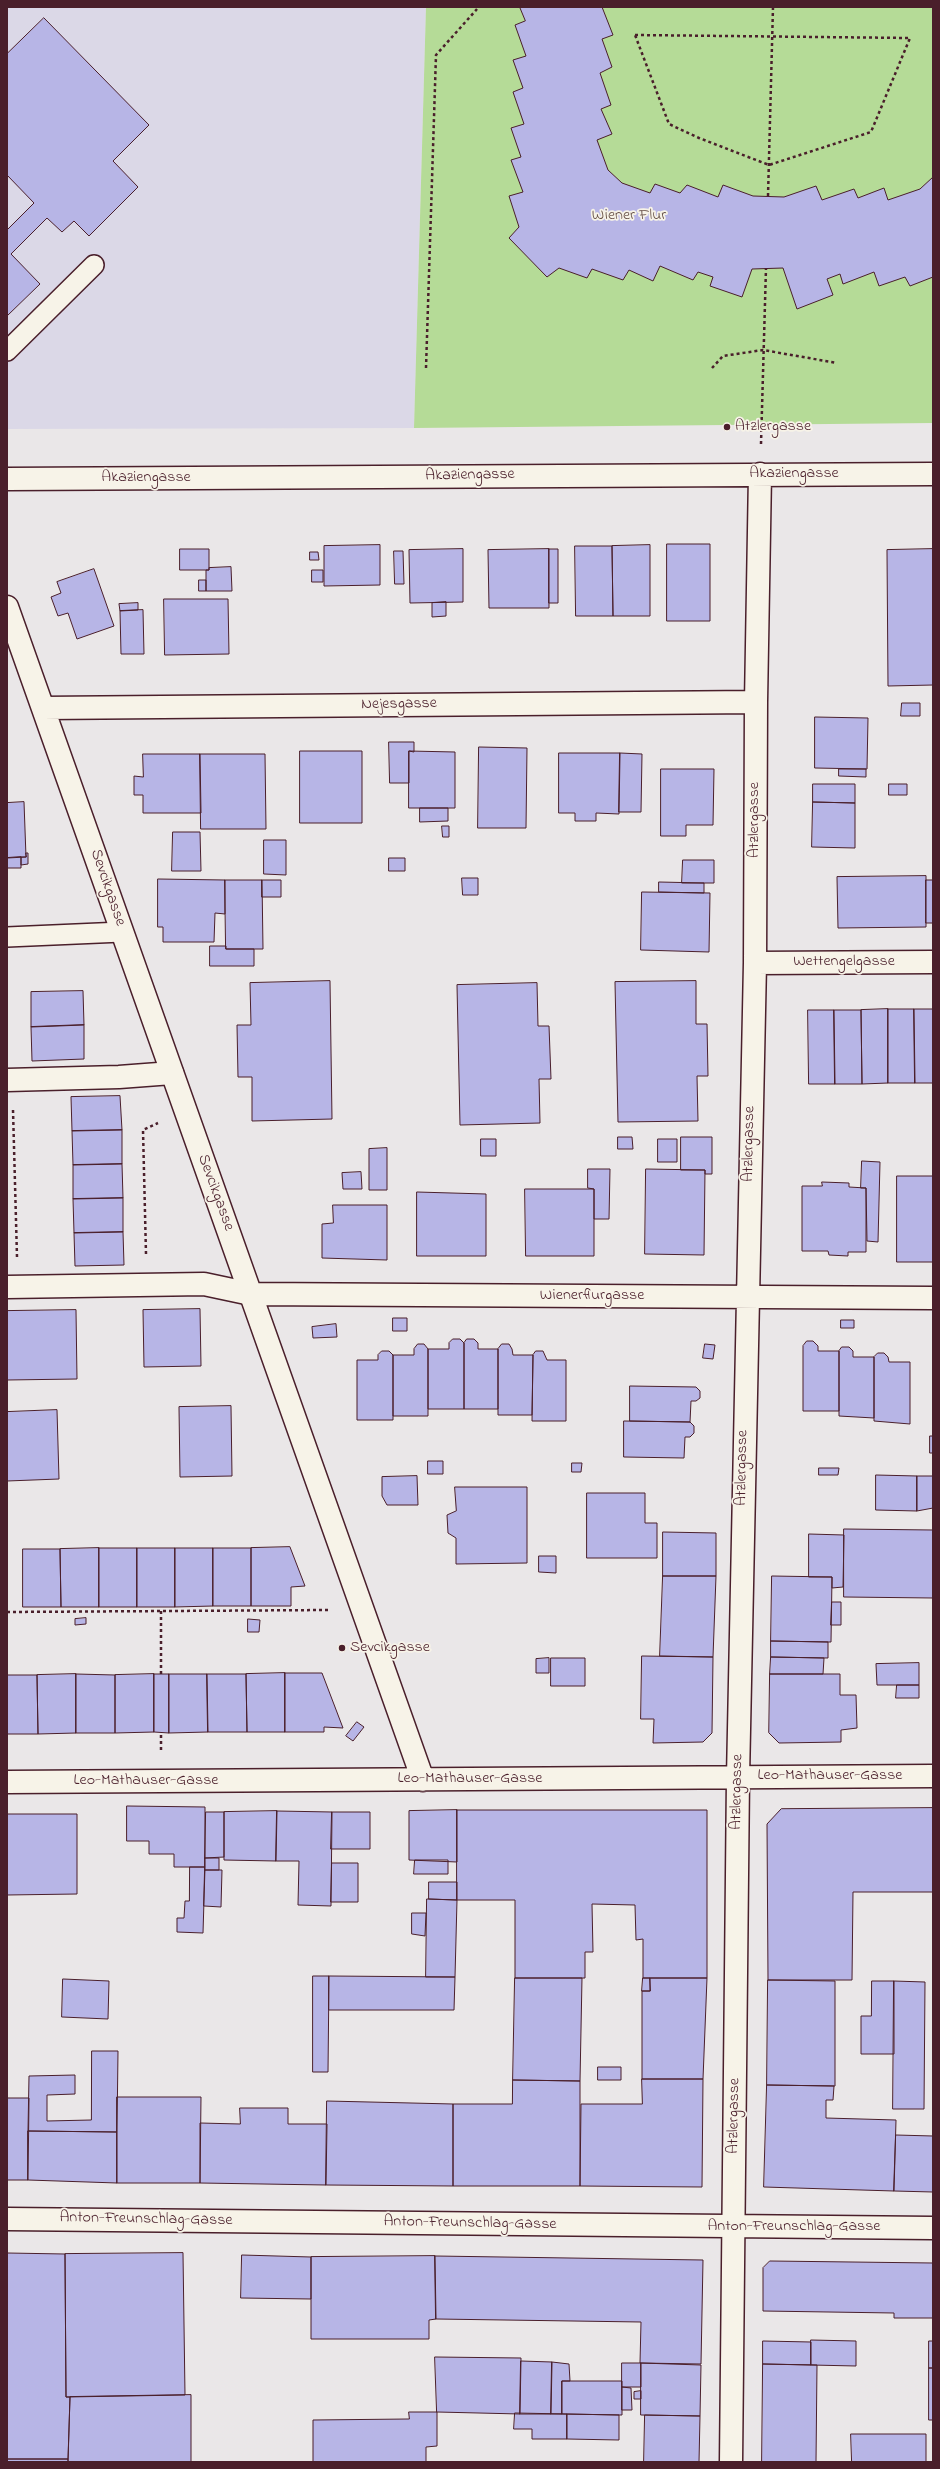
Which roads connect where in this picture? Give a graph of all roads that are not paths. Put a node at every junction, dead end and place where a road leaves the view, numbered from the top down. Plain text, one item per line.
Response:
1 (94, 266) dead end
2 (7, 351) edge
3 (760, 474) junction
4 (933, 474) edge
5 (7, 479) edge
6 (7, 607) edge
7 (756, 702) junction
8 (43, 708) junction
9 (122, 932) junction
10 (7, 937) edge
11 (933, 962) edge
12 (755, 963) junction
13 (172, 1073) junction
14 (10, 1080) edge
15 (13, 1287) edge
16 (251, 1294) junction
17 (746, 1298) junction
18 (933, 1298) edge
19 (933, 1776) edge
20 (738, 1777) junction
21 (423, 1780) junction
22 (7, 1782) edge
23 (7, 2219) edge
24 (734, 2227) junction
25 (933, 2228) edge
26 (732, 2462) edge

1 - 2 lane
3 - 4 street, Akaziengasse
3 - 5 street, Akaziengasse
3 - 7 street, Atzlergasse
6 - 8 street, Sevcikgasse
7 - 8 street, Nejesgasse
7 - 12 street, Atzlergasse
8 - 9 street, Sevcikgasse
9 - 10 lane
9 - 13 street, Sevcikgasse
11 - 12 street, Wettengelgasse
12 - 17 street, Atzlergasse
13 - 14 street
13 - 16 street, Sevcikgasse
15 - 16 street, Wienerflurgasse
16 - 17 street, Wienerflurgasse
16 - 21 street, Sevcikgasse
17 - 18 street, Wienerflurgasse
17 - 20 street, Atzlergasse
19 - 20 street, Leo-Mathauser-Gasse
20 - 21 street, Leo-Mathauser-Gasse
20 - 24 street, Atzlergasse
21 - 22 street, Leo-Mathauser-Gasse
23 - 24 street, Anton-Freunschlag-Gasse
24 - 25 street, Anton-Freunschlag-Gasse
24 - 26 street, Atzlergasse

